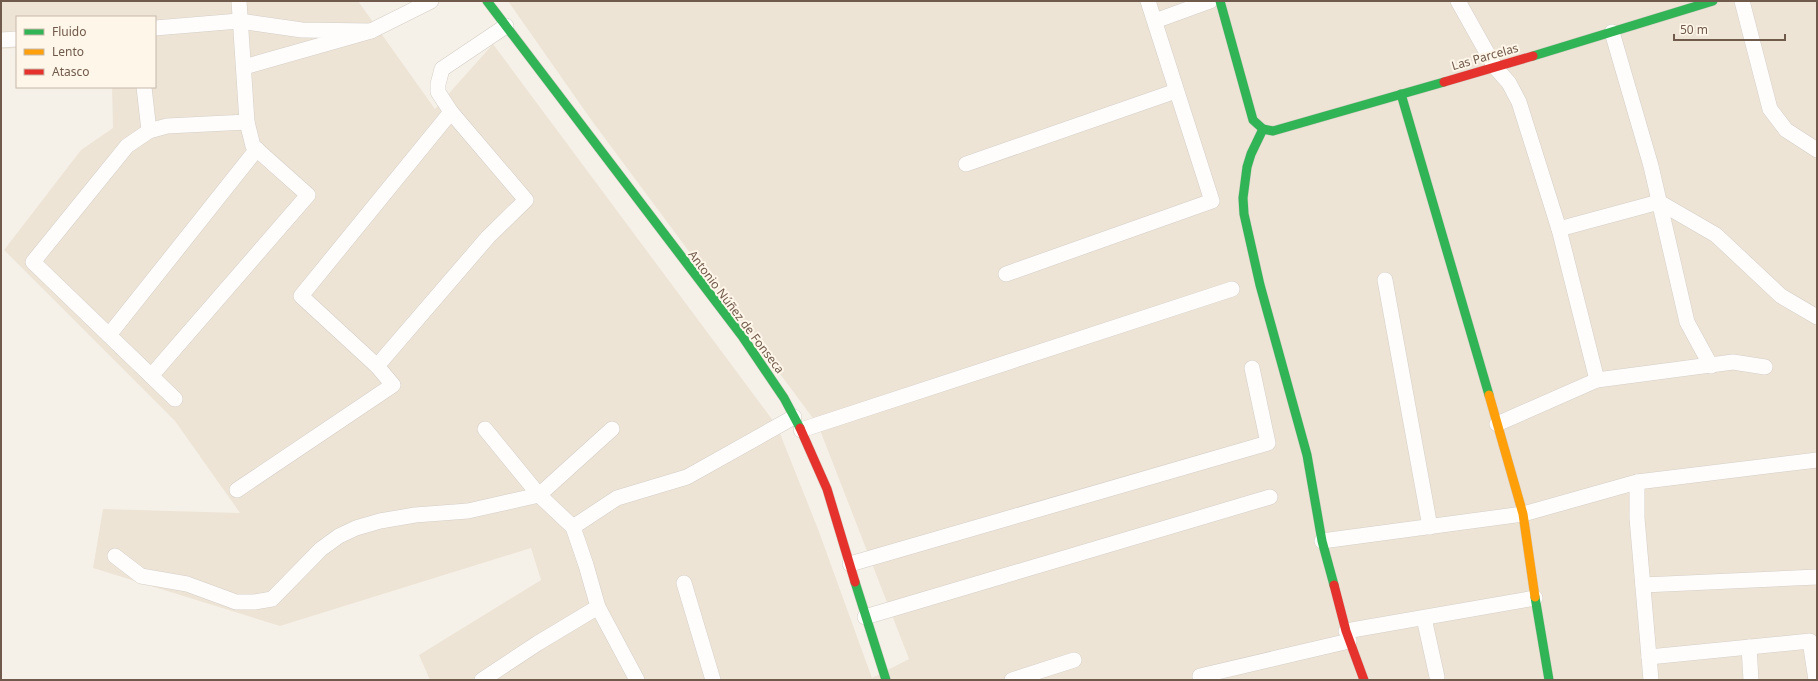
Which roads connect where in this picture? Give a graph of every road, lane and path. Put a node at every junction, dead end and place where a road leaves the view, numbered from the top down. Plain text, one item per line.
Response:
1 (239, 1) edge
2 (431, 1) edge
3 (487, 1) edge
4 (1148, 1) edge
5 (1210, 1) edge
6 (1220, 1) edge
7 (1458, 1) edge
8 (1713, 1) edge
9 (1742, 1) edge
10 (239, 21) junction
11 (1155, 21) junction
12 (506, 26) junction
13 (156, 28) edge
14 (371, 31) junction
15 (1612, 32) junction
16 (16, 39) edge
17 (1, 40) edge
18 (244, 67) junction
19 (1495, 67) junction
20 (144, 88) edge
21 (1176, 91) junction
22 (1401, 94) junction
23 (451, 112) junction
24 (247, 122) junction
25 (1263, 129) junction
26 (149, 132) junction
27 (257, 149) junction
28 (1817, 150) edge
29 (966, 164) dead end
30 (1659, 202) junction
31 (1559, 229) junction
32 (1006, 274) dead end
33 (1385, 280) dead end
34 (1232, 289) dead end
35 (1817, 317) edge
36 (109, 335) junction
37 (377, 366) junction
38 (1711, 366) junction
39 (1765, 367) dead end
40 (1252, 368) dead end
41 (151, 376) junction
42 (1596, 380) junction
43 (175, 399) dead end
44 (798, 423) junction
45 (1497, 424) junction
46 (485, 429) dead end
47 (612, 430) dead end
48 (1817, 460) edge
49 (1637, 482) junction
50 (237, 490) dead end
51 (539, 495) junction
52 (1270, 497) dead end
53 (1523, 514) junction
54 (573, 527) junction
55 (1430, 527) junction
56 (1322, 541) junction
57 (115, 556) dead end
58 (850, 564) junction
59 (1817, 577) edge
60 (684, 583) dead end
61 (1643, 586) junction
62 (1535, 598) junction
63 (598, 607) junction
64 (865, 617) junction
65 (1424, 618) junction
66 (1348, 636) junction
67 (1749, 647) junction
68 (1649, 657) junction
69 (1074, 660) dead end
70 (1200, 676) dead end
71 (1437, 677) dead end
72 (482, 680) edge
73 (637, 680) edge
74 (713, 680) edge
75 (886, 680) edge
76 (1012, 680) edge
77 (1364, 680) edge
78 (1549, 680) edge
79 (1651, 680) edge
80 (1751, 680) edge
81 (1816, 680) edge

1 - 10 street
2 - 14 street
3 - 12 street, Antonio Núñez de Fonseca
4 - 11 street
5 - 11 street
6 - 25 street
7 - 19 street
8 - 15 street, Las Parcelas
9 - 28 street
10 - 13 street
10 - 14 street
10 - 18 street
11 - 21 street
12 - 23 street
12 - 44 street, Antonio Núñez de Fonseca
14 - 18 street
15 - 19 street, Las Parcelas
15 - 30 street
16 - 17 street
18 - 24 street
19 - 22 street, Las Parcelas
19 - 31 street
20 - 26 street
21 - 29 street
21 - 32 street
22 - 25 street, Las Parcelas
22 - 45 street
23 - 37 street
23 - 37 street
24 - 26 street
24 - 27 street
25 - 56 street
26 - 36 street
27 - 36 street
27 - 41 street
30 - 31 street
30 - 35 street
30 - 38 street
31 - 42 street
33 - 55 street
34 - 44 street
36 - 41 street
37 - 50 street
38 - 39 street
38 - 42 street
40 - 58 street
41 - 43 street
42 - 45 street
44 - 54 street
44 - 58 street, Antonio Núñez de Fonseca
45 - 53 street
46 - 51 street
47 - 51 street
48 - 49 street
49 - 53 street
49 - 61 street
51 - 54 street
51 - 57 street
52 - 64 street
53 - 55 street
53 - 62 street
54 - 63 street
55 - 56 street
56 - 66 street
58 - 64 street, Antonio Núñez de Fonseca
59 - 61 street
60 - 74 street
61 - 68 street
62 - 65 street
62 - 78 street
63 - 72 street
63 - 73 street
64 - 75 street, Antonio Núñez de Fonseca
65 - 66 street
65 - 71 street
66 - 70 street
66 - 77 street
67 - 68 street
67 - 80 street
67 - 81 street
68 - 79 street
69 - 76 street

